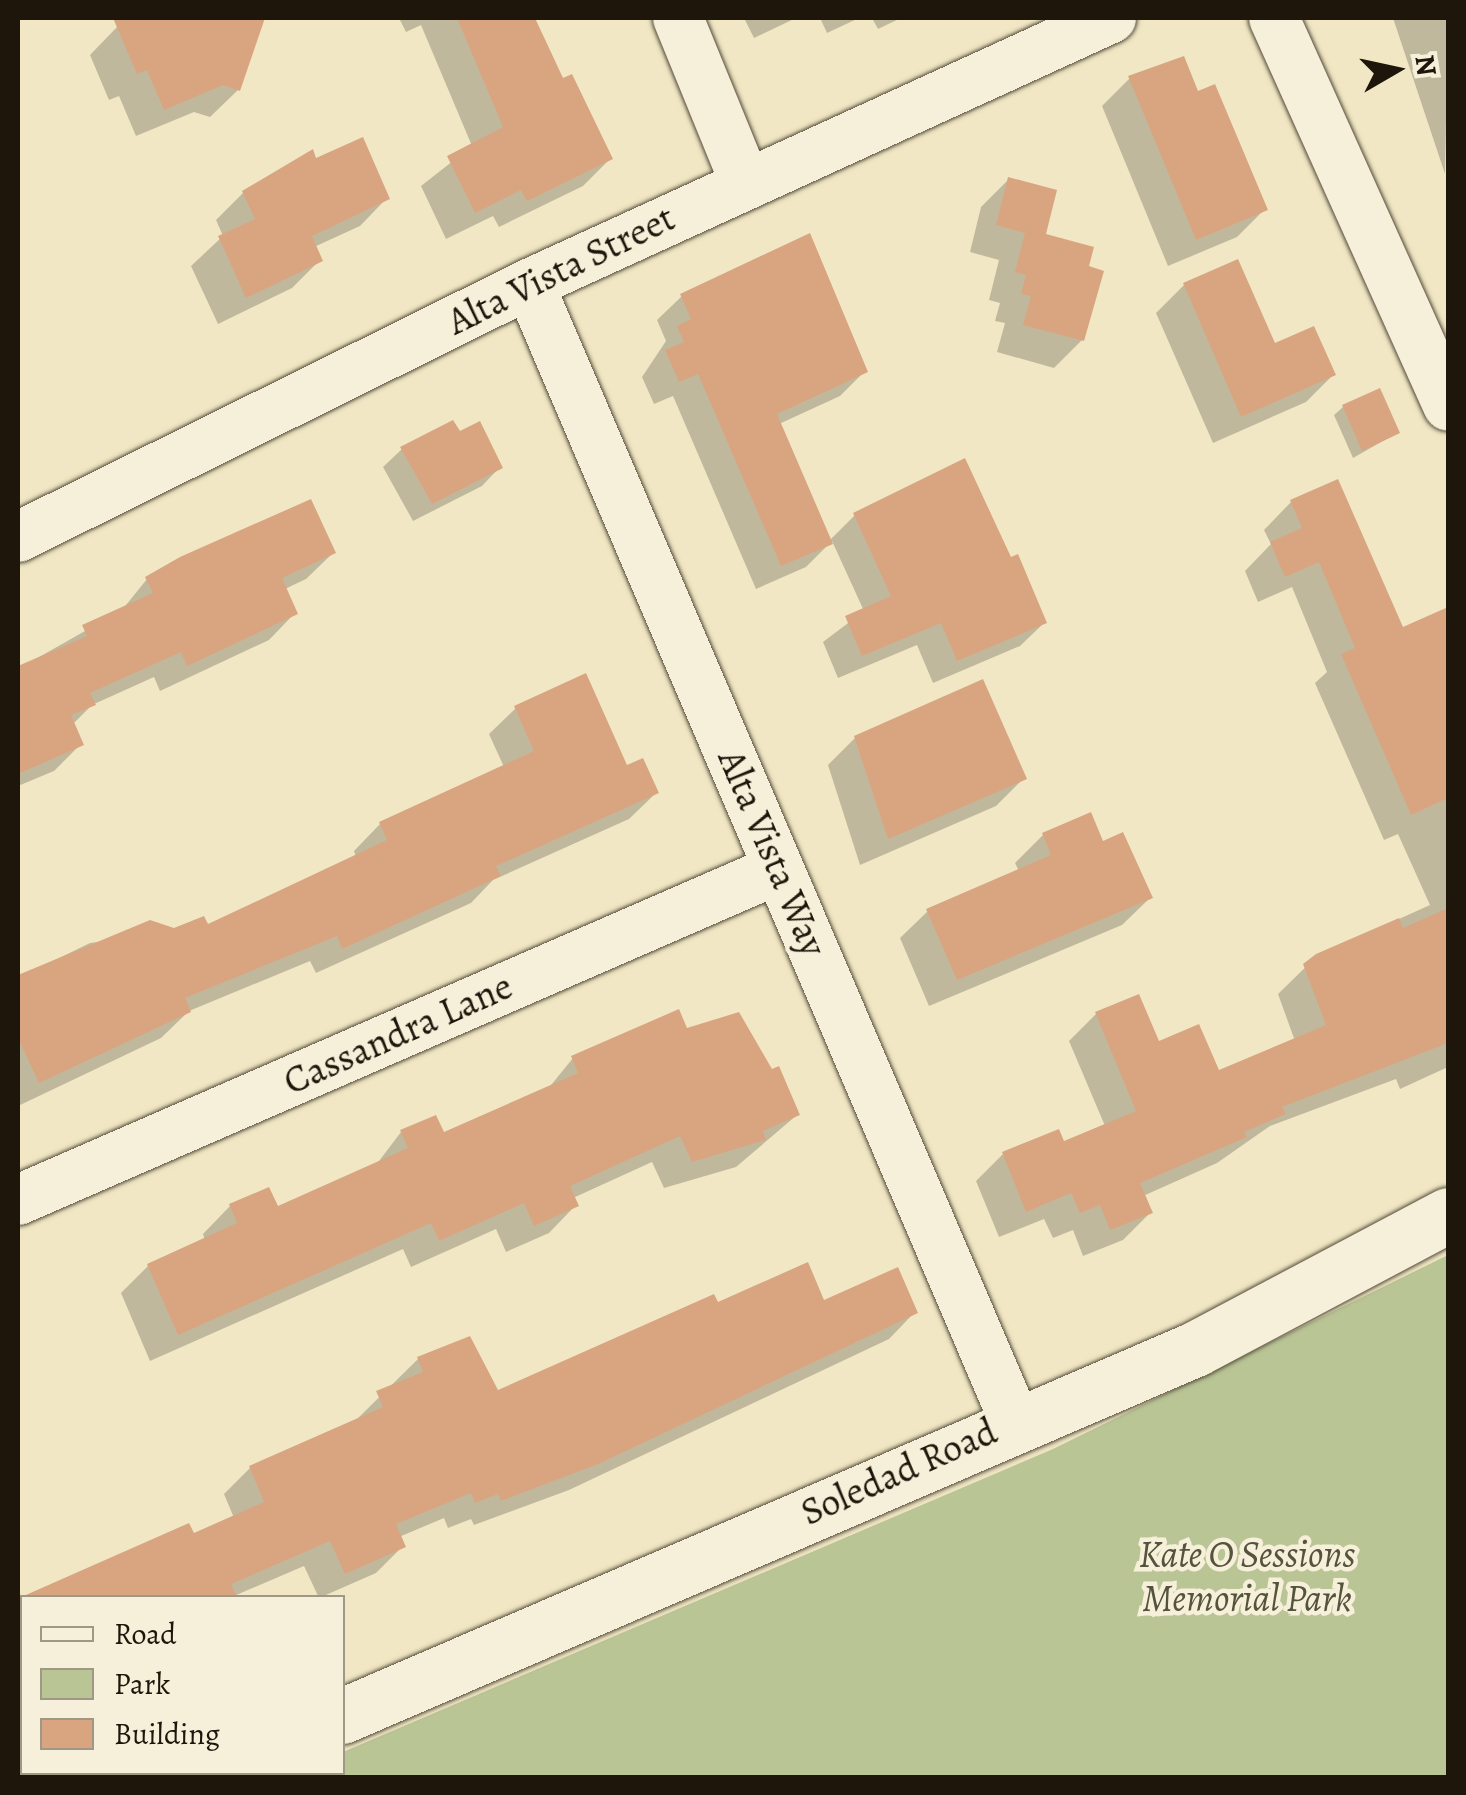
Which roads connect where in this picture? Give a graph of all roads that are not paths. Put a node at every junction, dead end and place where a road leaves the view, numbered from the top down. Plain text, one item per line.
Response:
1 (678, 18) edge
2 (1112, 18) edge
3 (1275, 19) edge
4 (744, 182) junction
5 (529, 284) junction
6 (1448, 406) edge
7 (18, 537) edge
8 (778, 869) junction
9 (18, 1200) edge
10 (1448, 1215) edge
11 (1015, 1422) junction
12 (345, 1715) edge

1 - 4 street
2 - 4 street, Alta Vista Street
3 - 6 street
4 - 5 street, Alta Vista Street
5 - 7 street, Alta Vista Street
5 - 8 street, Alta Vista Way
8 - 9 street, Cassandra Lane
8 - 11 street, Alta Vista Way
10 - 11 street, Soledad Road
11 - 12 street, Soledad Road

